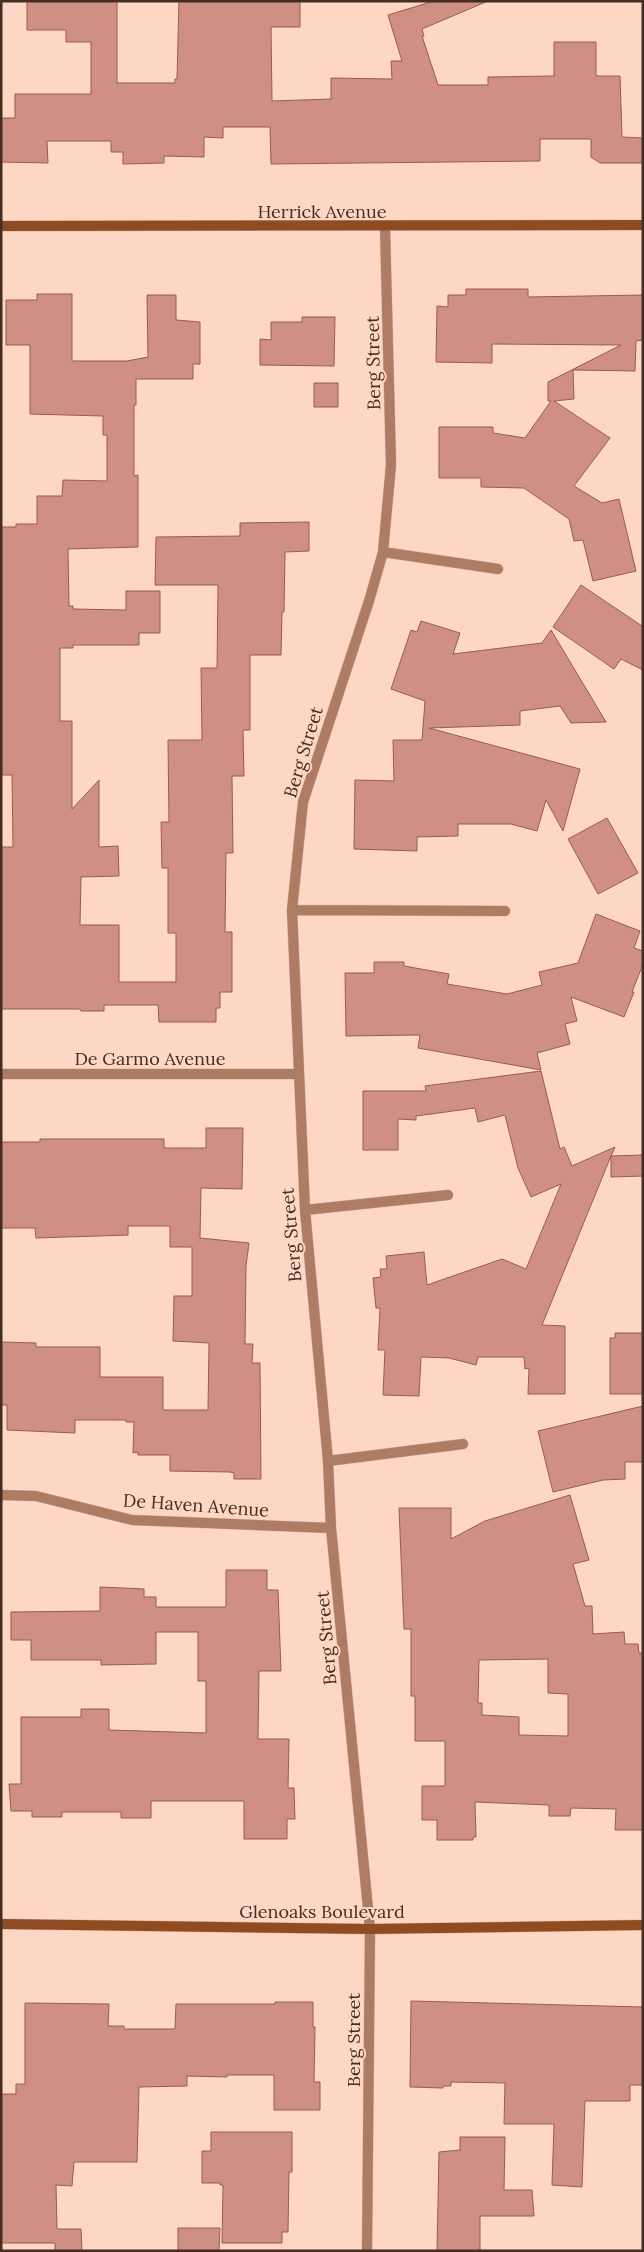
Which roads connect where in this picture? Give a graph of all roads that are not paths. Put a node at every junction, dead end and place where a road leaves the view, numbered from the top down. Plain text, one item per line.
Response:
1 (1, 226) edge
2 (643, 226) edge
3 (385, 227) junction
4 (383, 552) junction
5 (498, 569) dead end
6 (292, 910) junction
7 (505, 910) dead end
8 (1, 1074) edge
9 (298, 1074) junction
10 (448, 1195) dead end
11 (305, 1210) junction
12 (463, 1444) dead end
13 (328, 1461) junction
14 (1, 1496) edge
15 (331, 1528) junction
16 (1, 1924) edge
17 (643, 1925) edge
18 (370, 1928) junction
19 (367, 2251) edge

1 - 3 main road, Herrick Avenue
2 - 3 main road, Herrick Avenue
3 - 4 street, Berg Street
4 - 5 street
4 - 6 street, Berg Street
6 - 7 street
6 - 9 street, Berg Street
8 - 9 street, De Garmo Avenue
9 - 11 street, Berg Street
10 - 11 street
11 - 13 street, Berg Street
12 - 13 street
13 - 15 street, Berg Street
14 - 15 street, De Haven Avenue
15 - 18 street, Berg Street
16 - 18 main road, Glenoaks Boulevard
17 - 18 main road, Glenoaks Boulevard
18 - 19 street, Berg Street

